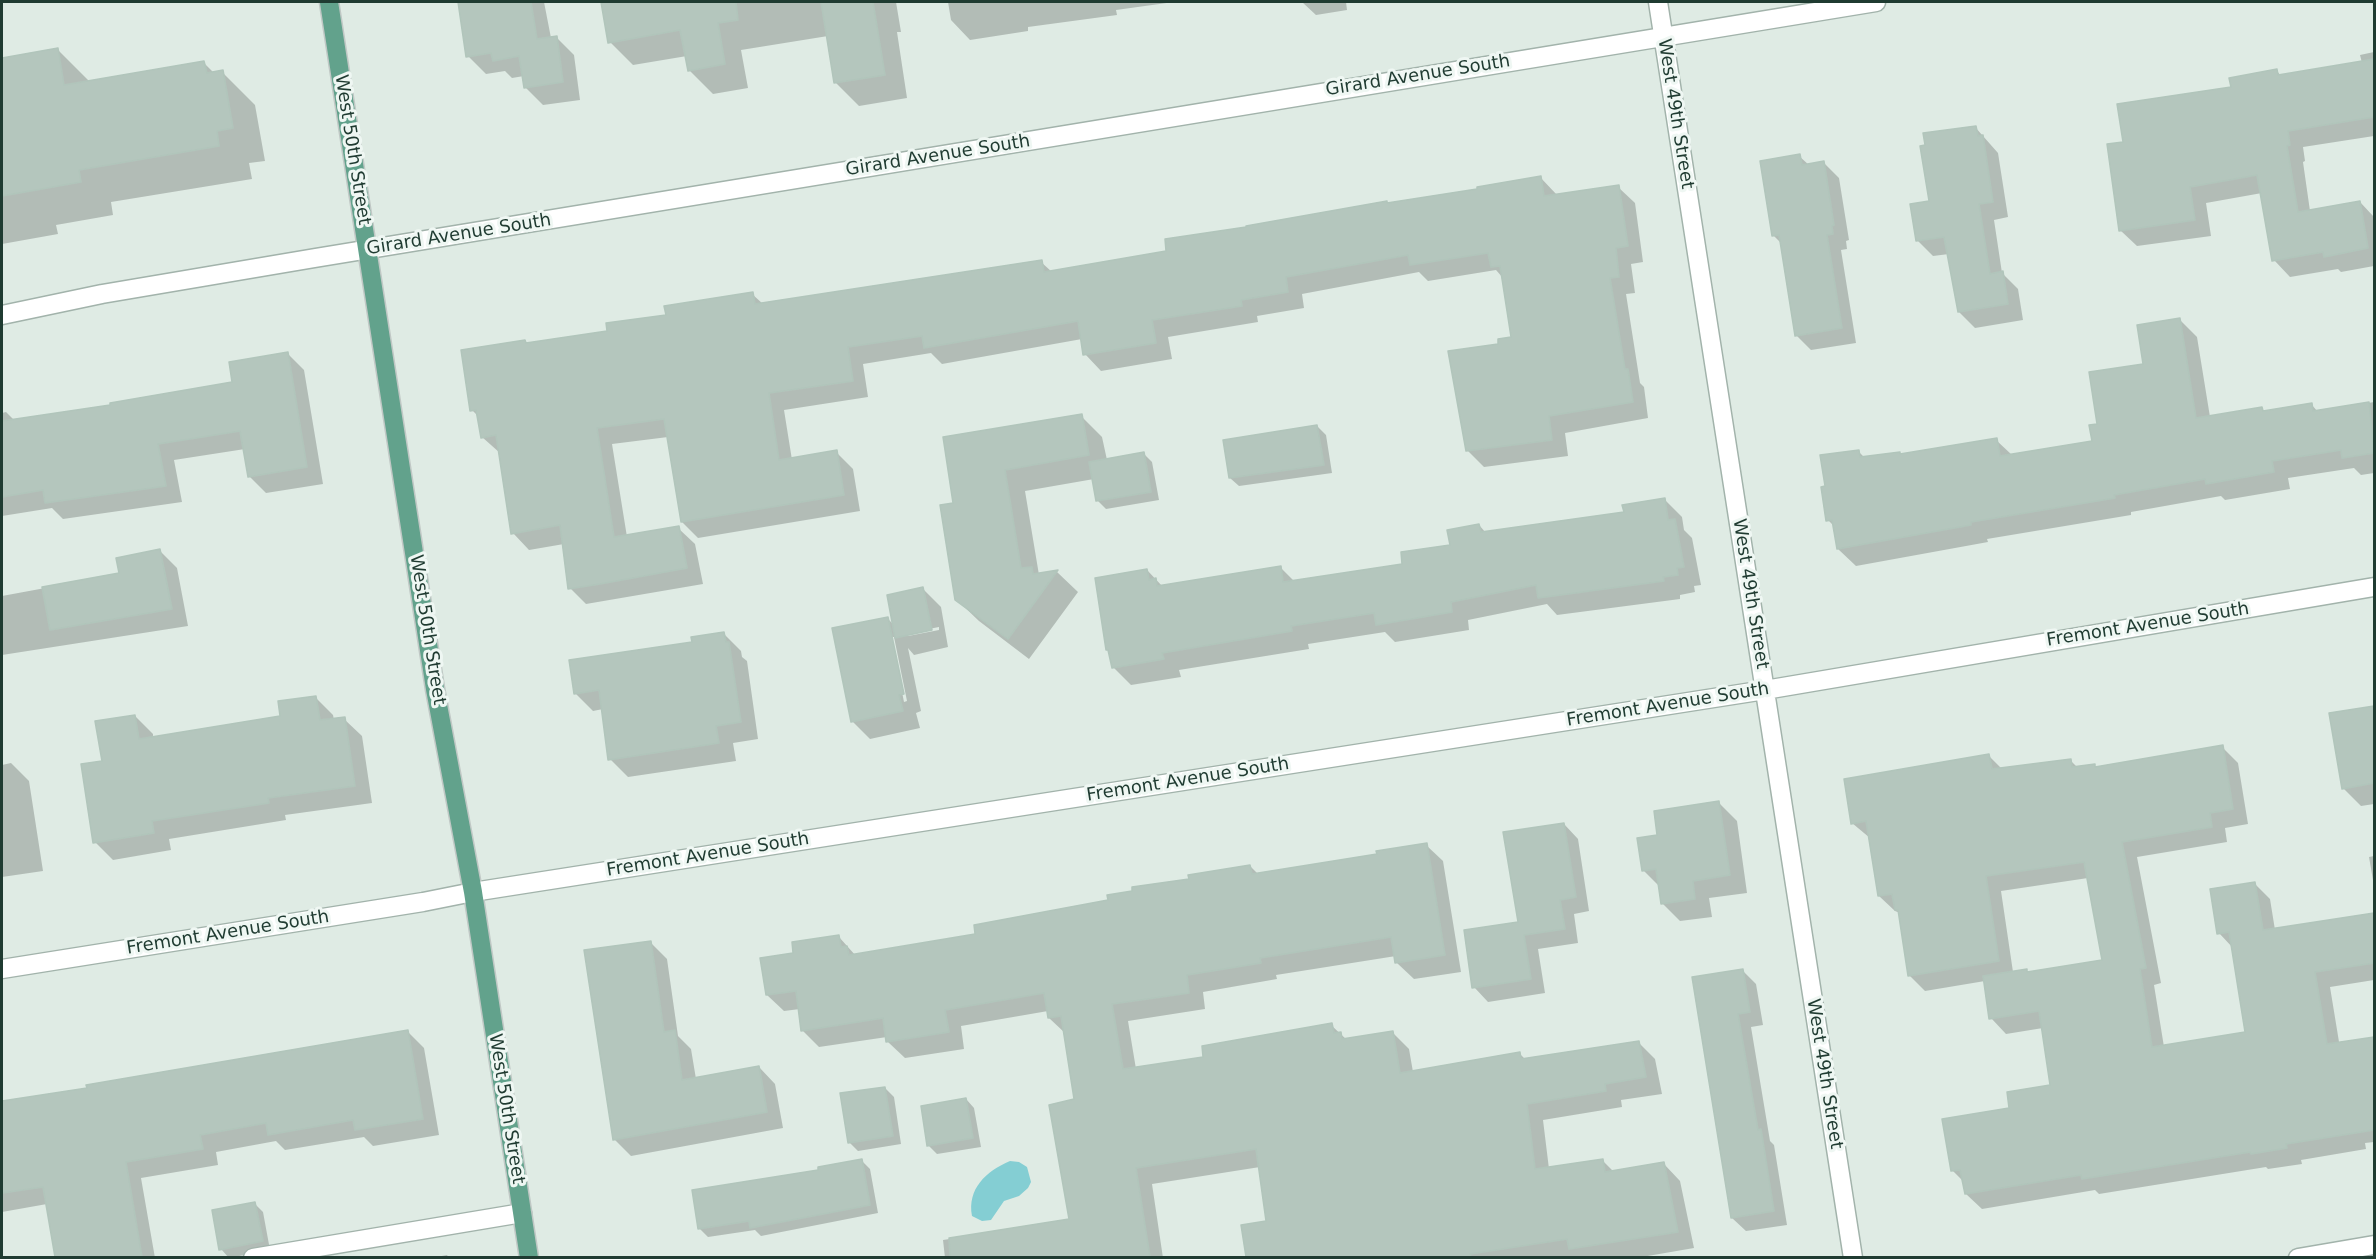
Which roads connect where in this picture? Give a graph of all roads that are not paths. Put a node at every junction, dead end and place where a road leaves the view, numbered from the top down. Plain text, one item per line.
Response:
1 (329, 2) edge
2 (1658, 2) edge
3 (1876, 2) edge
4 (1663, 35) junction
5 (368, 251) junction
6 (2, 315) edge
7 (2374, 587) edge
8 (1765, 690) junction
9 (473, 892) junction
10 (2, 969) edge
11 (522, 1213) junction
12 (2374, 1245) edge
13 (253, 1257) edge
14 (529, 1257) edge
15 (1852, 1257) edge
16 (2298, 1257) edge

1 - 5 main road, West 50th Street
2 - 4 street, West 49th Street
3 - 4 street, Girard Avenue South
4 - 5 street, Girard Avenue South
4 - 8 street, West 49th Street
5 - 6 street, Girard Avenue South
5 - 9 main road, West 50th Street
7 - 8 street, Fremont Avenue South
8 - 9 street, Fremont Avenue South
8 - 15 street, West 49th Street
9 - 10 street, Fremont Avenue South
9 - 11 main road, West 50th Street
11 - 13 street
11 - 14 main road, West 50th Street
12 - 16 street

